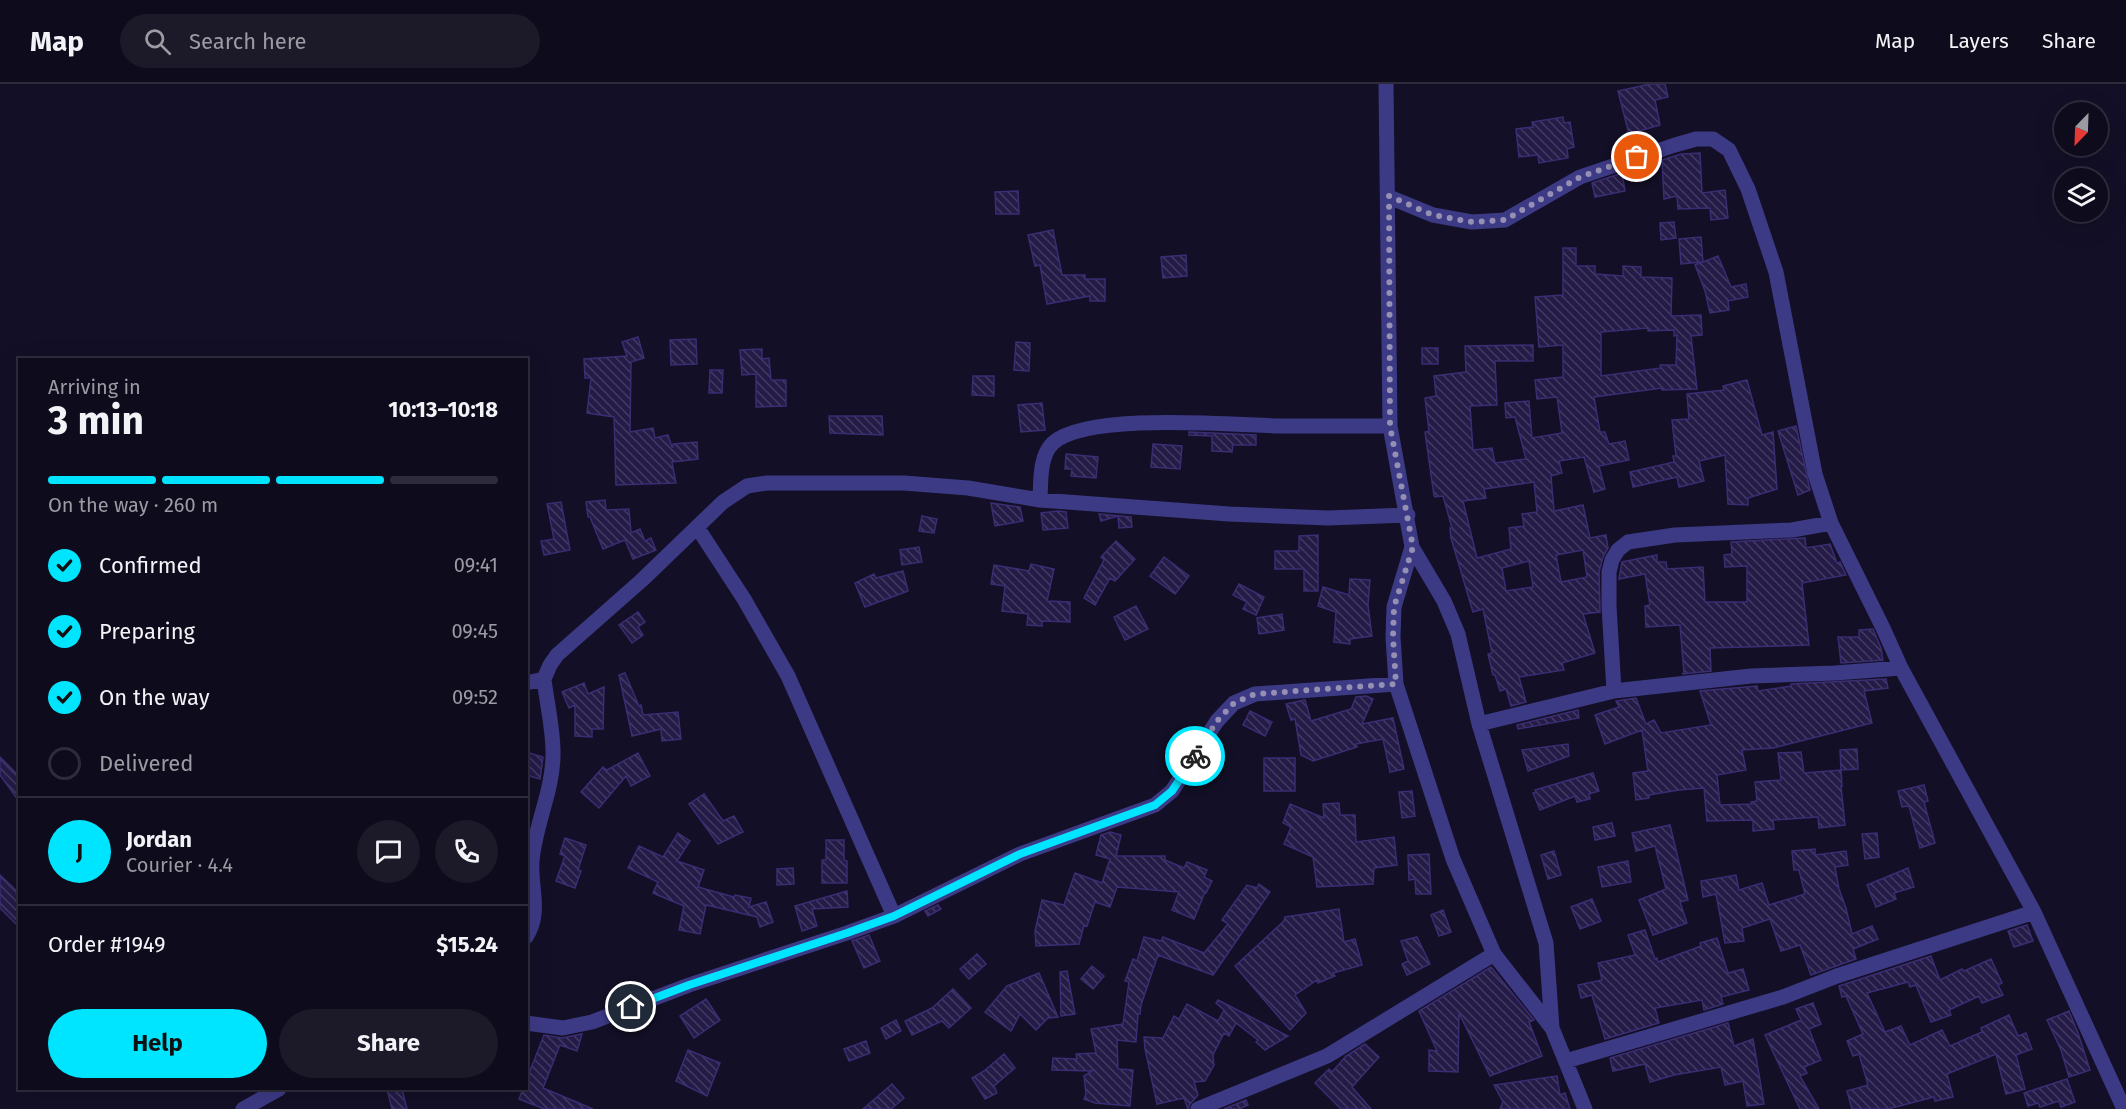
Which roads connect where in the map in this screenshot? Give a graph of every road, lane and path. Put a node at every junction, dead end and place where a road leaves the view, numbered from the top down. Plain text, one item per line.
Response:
1 (1386, 84) edge
2 (1389, 196) junction
3 (1390, 426) junction
4 (1040, 500) junction
5 (1408, 515) junction
6 (1831, 523) junction
7 (697, 527) junction
8 (1413, 547) junction
9 (1901, 668) junction
10 (544, 679) junction
11 (528, 683) edge
12 (1396, 684) junction
13 (1614, 691) junction
14 (1479, 724) junction
15 (2034, 912) junction
16 (894, 916) junction
17 (528, 933) edge
18 (1494, 954) junction
19 (528, 1023) edge
20 (1552, 1028) junction
21 (1566, 1061) junction
22 (277, 1090) edge
23 (243, 1109) edge
24 (1198, 1109) edge
25 (1585, 1109) edge
26 (2124, 1109) edge

1 - 2 street
2 - 3 street
2 - 6 street
3 - 4 street
3 - 5 street
4 - 5 street
4 - 7 street
5 - 8 street
6 - 9 street
6 - 13 street
7 - 10 street
7 - 16 street
8 - 12 street
8 - 14 street
9 - 13 street
9 - 15 street
10 - 11 street
10 - 17 street
12 - 16 street
12 - 18 street
13 - 14 street
14 - 20 street
15 - 21 street
15 - 26 street
16 - 19 street
18 - 20 street
18 - 24 street
20 - 21 street
21 - 25 street
22 - 23 street

